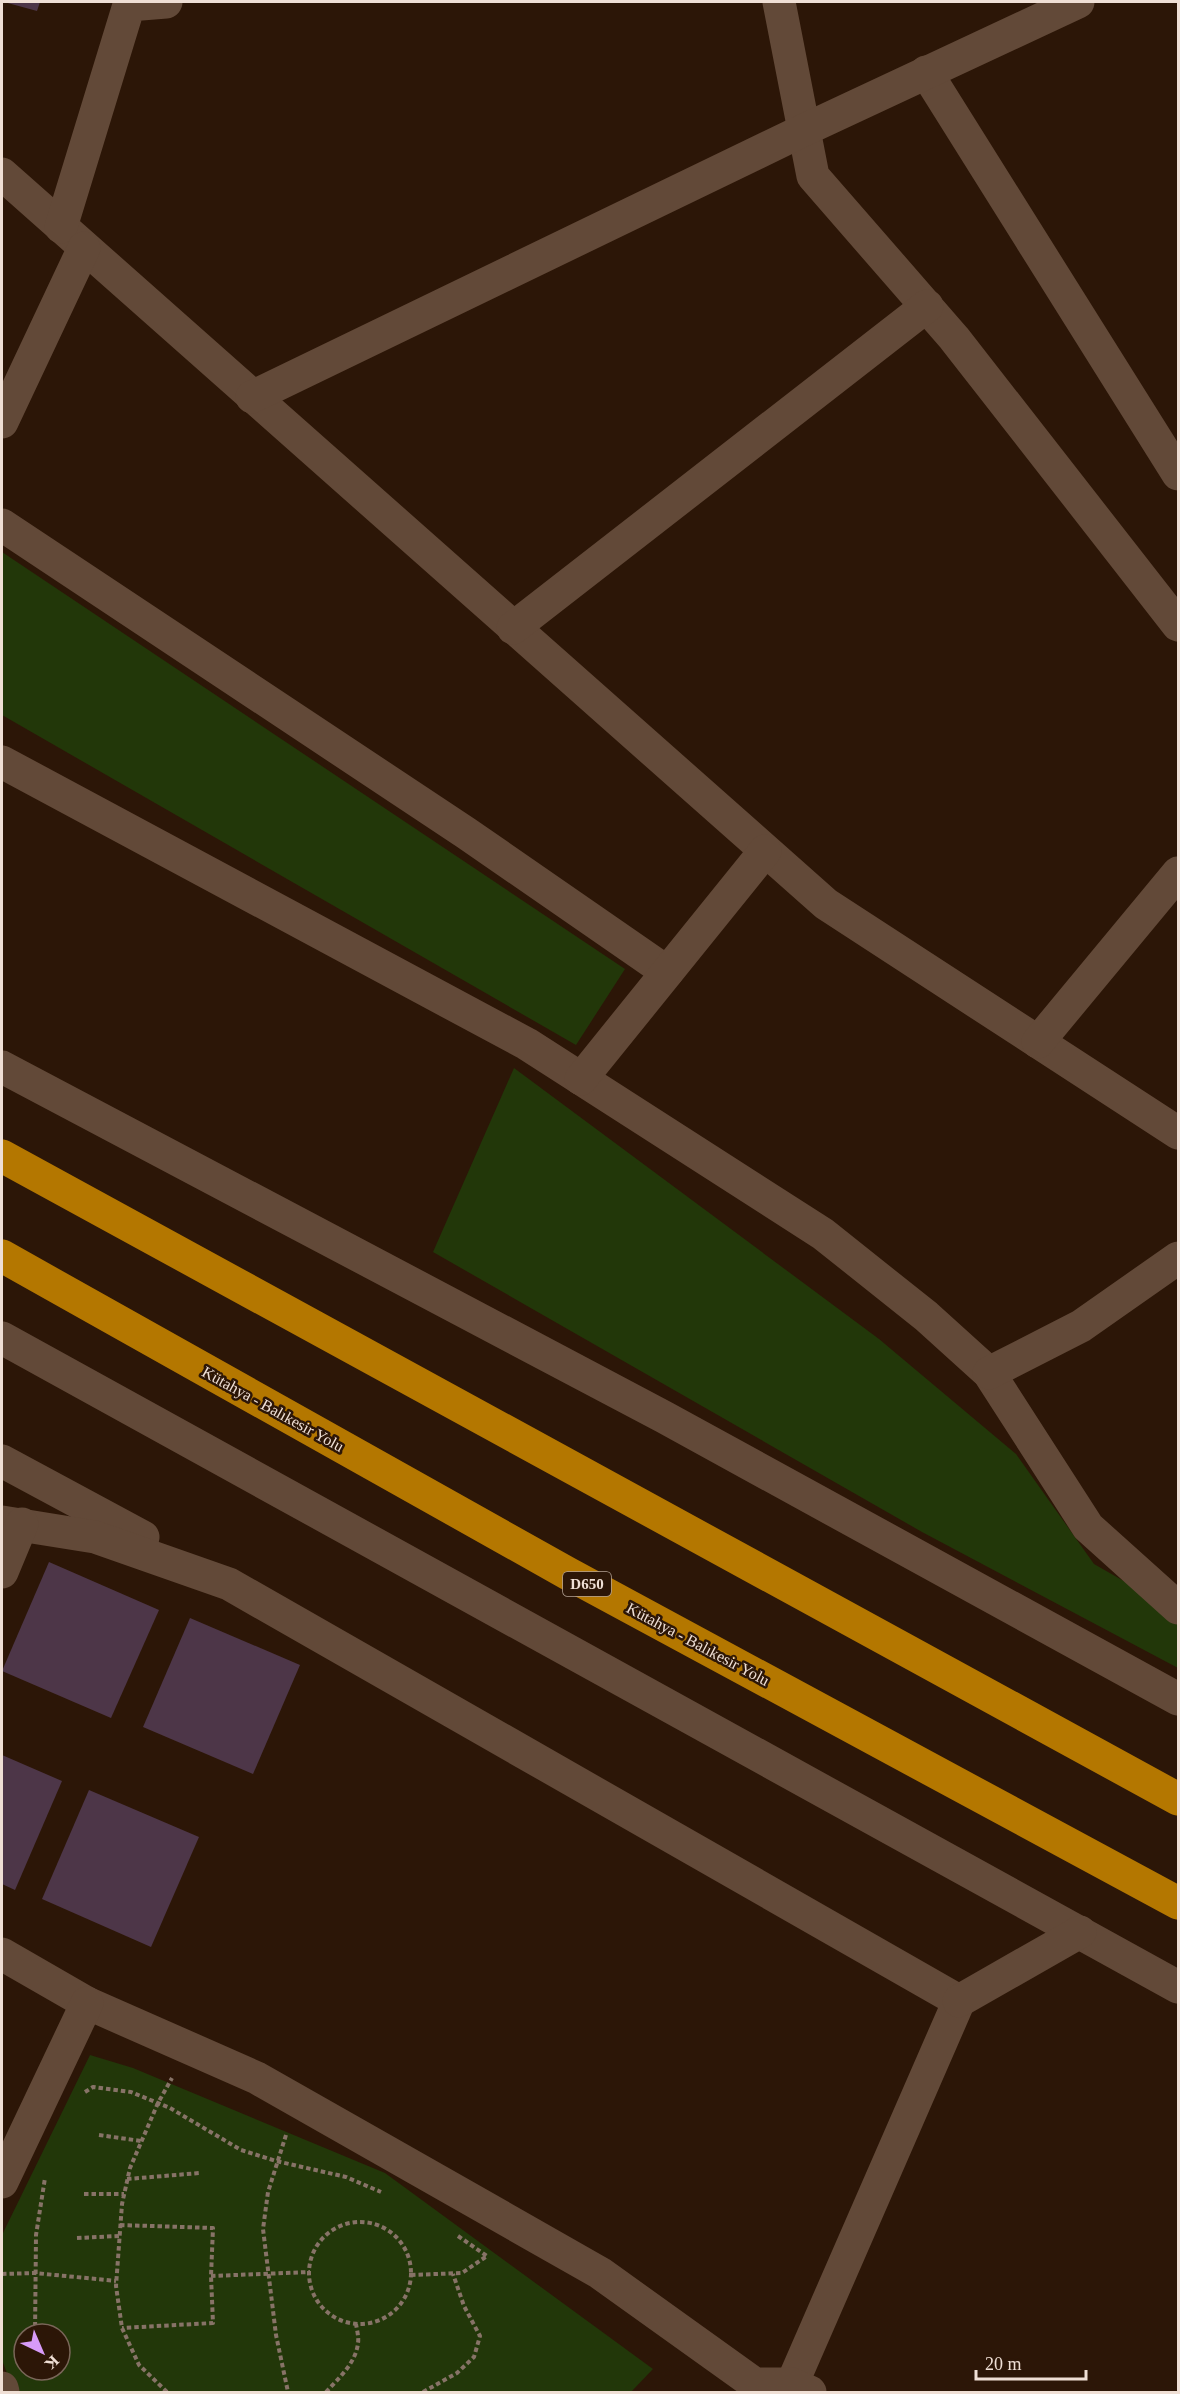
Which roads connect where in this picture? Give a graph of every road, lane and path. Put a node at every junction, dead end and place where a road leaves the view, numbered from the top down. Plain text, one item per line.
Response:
1 (166, 2) edge
2 (779, 2) edge
3 (1078, 2) edge
4 (926, 72) junction
5 (804, 130) junction
6 (2, 174) edge
7 (73, 237) junction
8 (927, 306) junction
9 (252, 397) junction
10 (2, 422) edge
11 (1179, 474) edge
12 (2, 525) edge
13 (1179, 625) edge
14 (513, 628) junction
15 (2, 762) edge
16 (765, 851) junction
17 (1179, 873) edge
18 (667, 972) junction
19 (1038, 1042) junction
20 (2, 1067) edge
21 (581, 1079) junction
22 (1179, 1133) edge
23 (2, 1156) edge
24 (2, 1256) edge
25 (1177, 1262) edge
26 (2, 1338) edge
27 (989, 1373) junction
28 (2, 1461) edge
29 (12, 1523) edge
30 (2, 1572) edge
31 (229, 1584) junction
32 (1179, 1608) edge
33 (1179, 1700) edge
34 (1179, 1799) edge
35 (1179, 1903) edge
36 (1080, 1932) junction
37 (2, 1954) edge
38 (1179, 1987) edge
39 (959, 2001) junction
40 (87, 2003) junction
41 (189, 2048) junction
42 (76, 2097) dead end
43 (298, 2101) junction
44 (158, 2103) junction
45 (99, 2135) dead end
46 (141, 2141) junction
47 (276, 2161) junction
48 (47, 2170) dead end
49 (200, 2173) dead end
50 (127, 2180) junction
51 (2, 2182) edge
52 (84, 2194) dead end
53 (124, 2194) junction
54 (386, 2195) dead end
55 (120, 2225) junction
56 (518, 2226) junction
57 (449, 2230) dead end
58 (119, 2236) junction
59 (77, 2238) dead end
60 (487, 2256) junction
61 (310, 2272) junction
62 (35, 2273) junction
63 (2, 2274) edge
64 (268, 2274) junction
65 (453, 2274) junction
66 (411, 2275) junction
67 (211, 2276) junction
68 (116, 2281) junction
69 (35, 2322) edge
70 (356, 2324) junction
71 (122, 2328) junction
72 (2, 2388) edge
73 (746, 2388) edge
74 (801, 2388) edge
75 (3, 2392) edge
76 (165, 2392) edge
77 (288, 2392) edge
78 (326, 2392) edge
79 (423, 2392) edge

1 - 7 street
2 - 5 street
3 - 4 street
4 - 5 street
4 - 11 street
5 - 8 street
5 - 9 street
6 - 7 street
7 - 9 street
7 - 10 street
8 - 13 street
8 - 14 street
9 - 14 street
12 - 18 street
14 - 16 street
15 - 21 street
16 - 18 street
16 - 19 street
17 - 19 street
18 - 21 street
19 - 22 street
20 - 33 street
21 - 27 street
23 - 34 highway
24 - 35 highway, Kütahya - Balıkesir Yolu / D650
25 - 27 street
26 - 36 street
27 - 32 street
28 - 31 street
29 - 30 street
29 - 31 street
31 - 39 street
36 - 38 street
36 - 39 street
37 - 40 street
39 - 74 street
40 - 41 street
40 - 51 street
41 - 43 street
41 - 44 path
42 - 44 path
43 - 47 path
43 - 56 street
44 - 46 path
44 - 47 path
45 - 46 path
46 - 50 path
47 - 54 path
47 - 64 path
48 - 62 path
49 - 50 path
50 - 53 path
52 - 53 path
53 - 55 path
55 - 58 path
55 - 67 path
56 - 60 path
56 - 73 street
57 - 60 path
58 - 59 path
58 - 68 path
60 - 65 path
61 - 64 path
61 - 66 path
61 - 70 path
62 - 63 path
62 - 68 path
62 - 69 path
64 - 67 path
64 - 77 path
65 - 66 path
65 - 79 path
66 - 70 path
67 - 71 path
68 - 71 path
70 - 78 path
71 - 76 path
72 - 75 street
73 - 74 street

